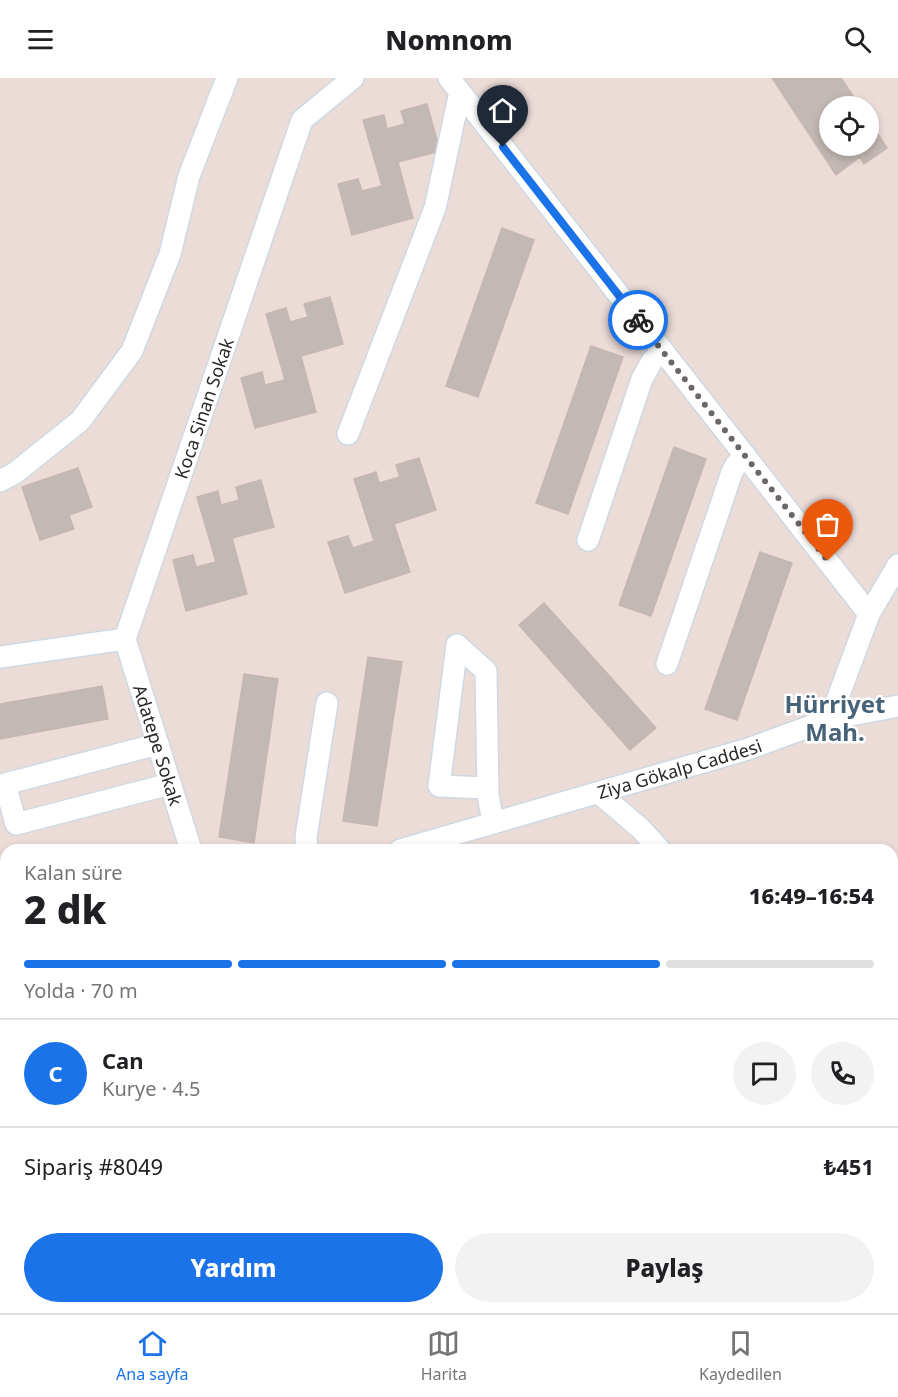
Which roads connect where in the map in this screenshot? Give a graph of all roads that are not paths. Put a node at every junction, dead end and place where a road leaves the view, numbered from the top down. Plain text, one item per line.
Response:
1 (227, 78) edge
2 (353, 78) edge
3 (454, 85) edge
4 (662, 350) junction
5 (348, 434) dead end
6 (745, 455) junction
7 (0, 481) edge
8 (588, 540) dead end
9 (898, 565) edge
10 (869, 614) junction
11 (125, 639) junction
12 (0, 657) edge
13 (667, 664) dead end
14 (327, 703) dead end
15 (898, 706) edge
16 (830, 719) junction
17 (158, 744) junction
18 (170, 784) junction
19 (487, 788) junction
20 (599, 793) junction
21 (493, 822) junction
22 (189, 844) edge
23 (307, 844) edge
24 (420, 844) edge
25 (655, 844) edge

1 - 7 street
2 - 11 street, Koca Sinan Sokak
3 - 4 street
3 - 5 street
4 - 6 street
4 - 8 street
6 - 10 street
6 - 13 street
9 - 10 street
10 - 16 street
11 - 12 street
11 - 17 street, Adatepe Sokak
14 - 23 street
15 - 16 street, Ziya Gökalp Caddesi
16 - 20 street, Ziya Gökalp Caddesi
17 - 18 street, Adatepe Sokak
17 - 18 street
18 - 22 street, Adatepe Sokak
19 - 19 street
19 - 21 street
20 - 21 street, Ziya Gökalp Caddesi
20 - 25 street
21 - 24 street, Ziya Gökalp Caddesi

